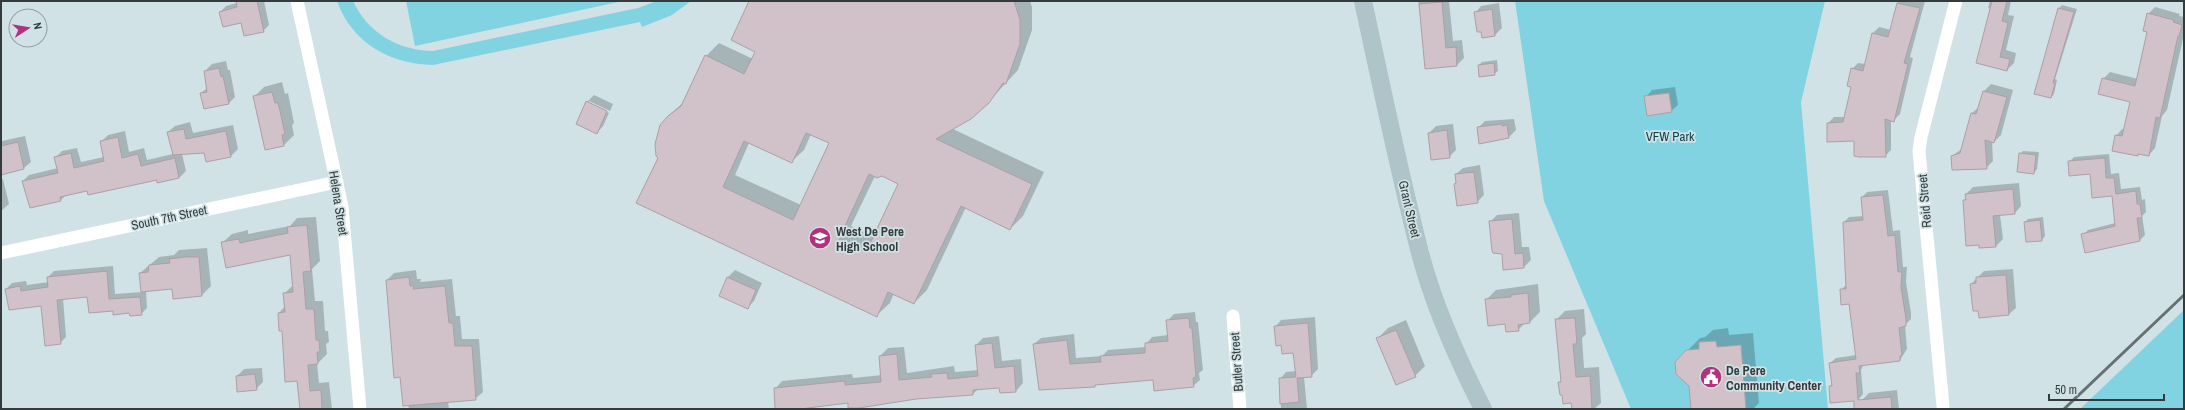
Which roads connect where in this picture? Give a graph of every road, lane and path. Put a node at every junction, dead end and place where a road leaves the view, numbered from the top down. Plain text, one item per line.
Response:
1 (297, 1) edge
2 (1363, 1) edge
3 (1956, 1) edge
4 (337, 182) junction
5 (1, 252) edge
6 (1233, 316) dead end
7 (1943, 406) dead end
8 (360, 409) edge
9 (1240, 409) edge
10 (1483, 409) edge

1 - 4 street, Helena Street
2 - 10 street, Grant Street
3 - 7 street, Reid Street
4 - 5 street, South 7th Street
4 - 8 street, Helena Street
6 - 9 street, Butler Street

